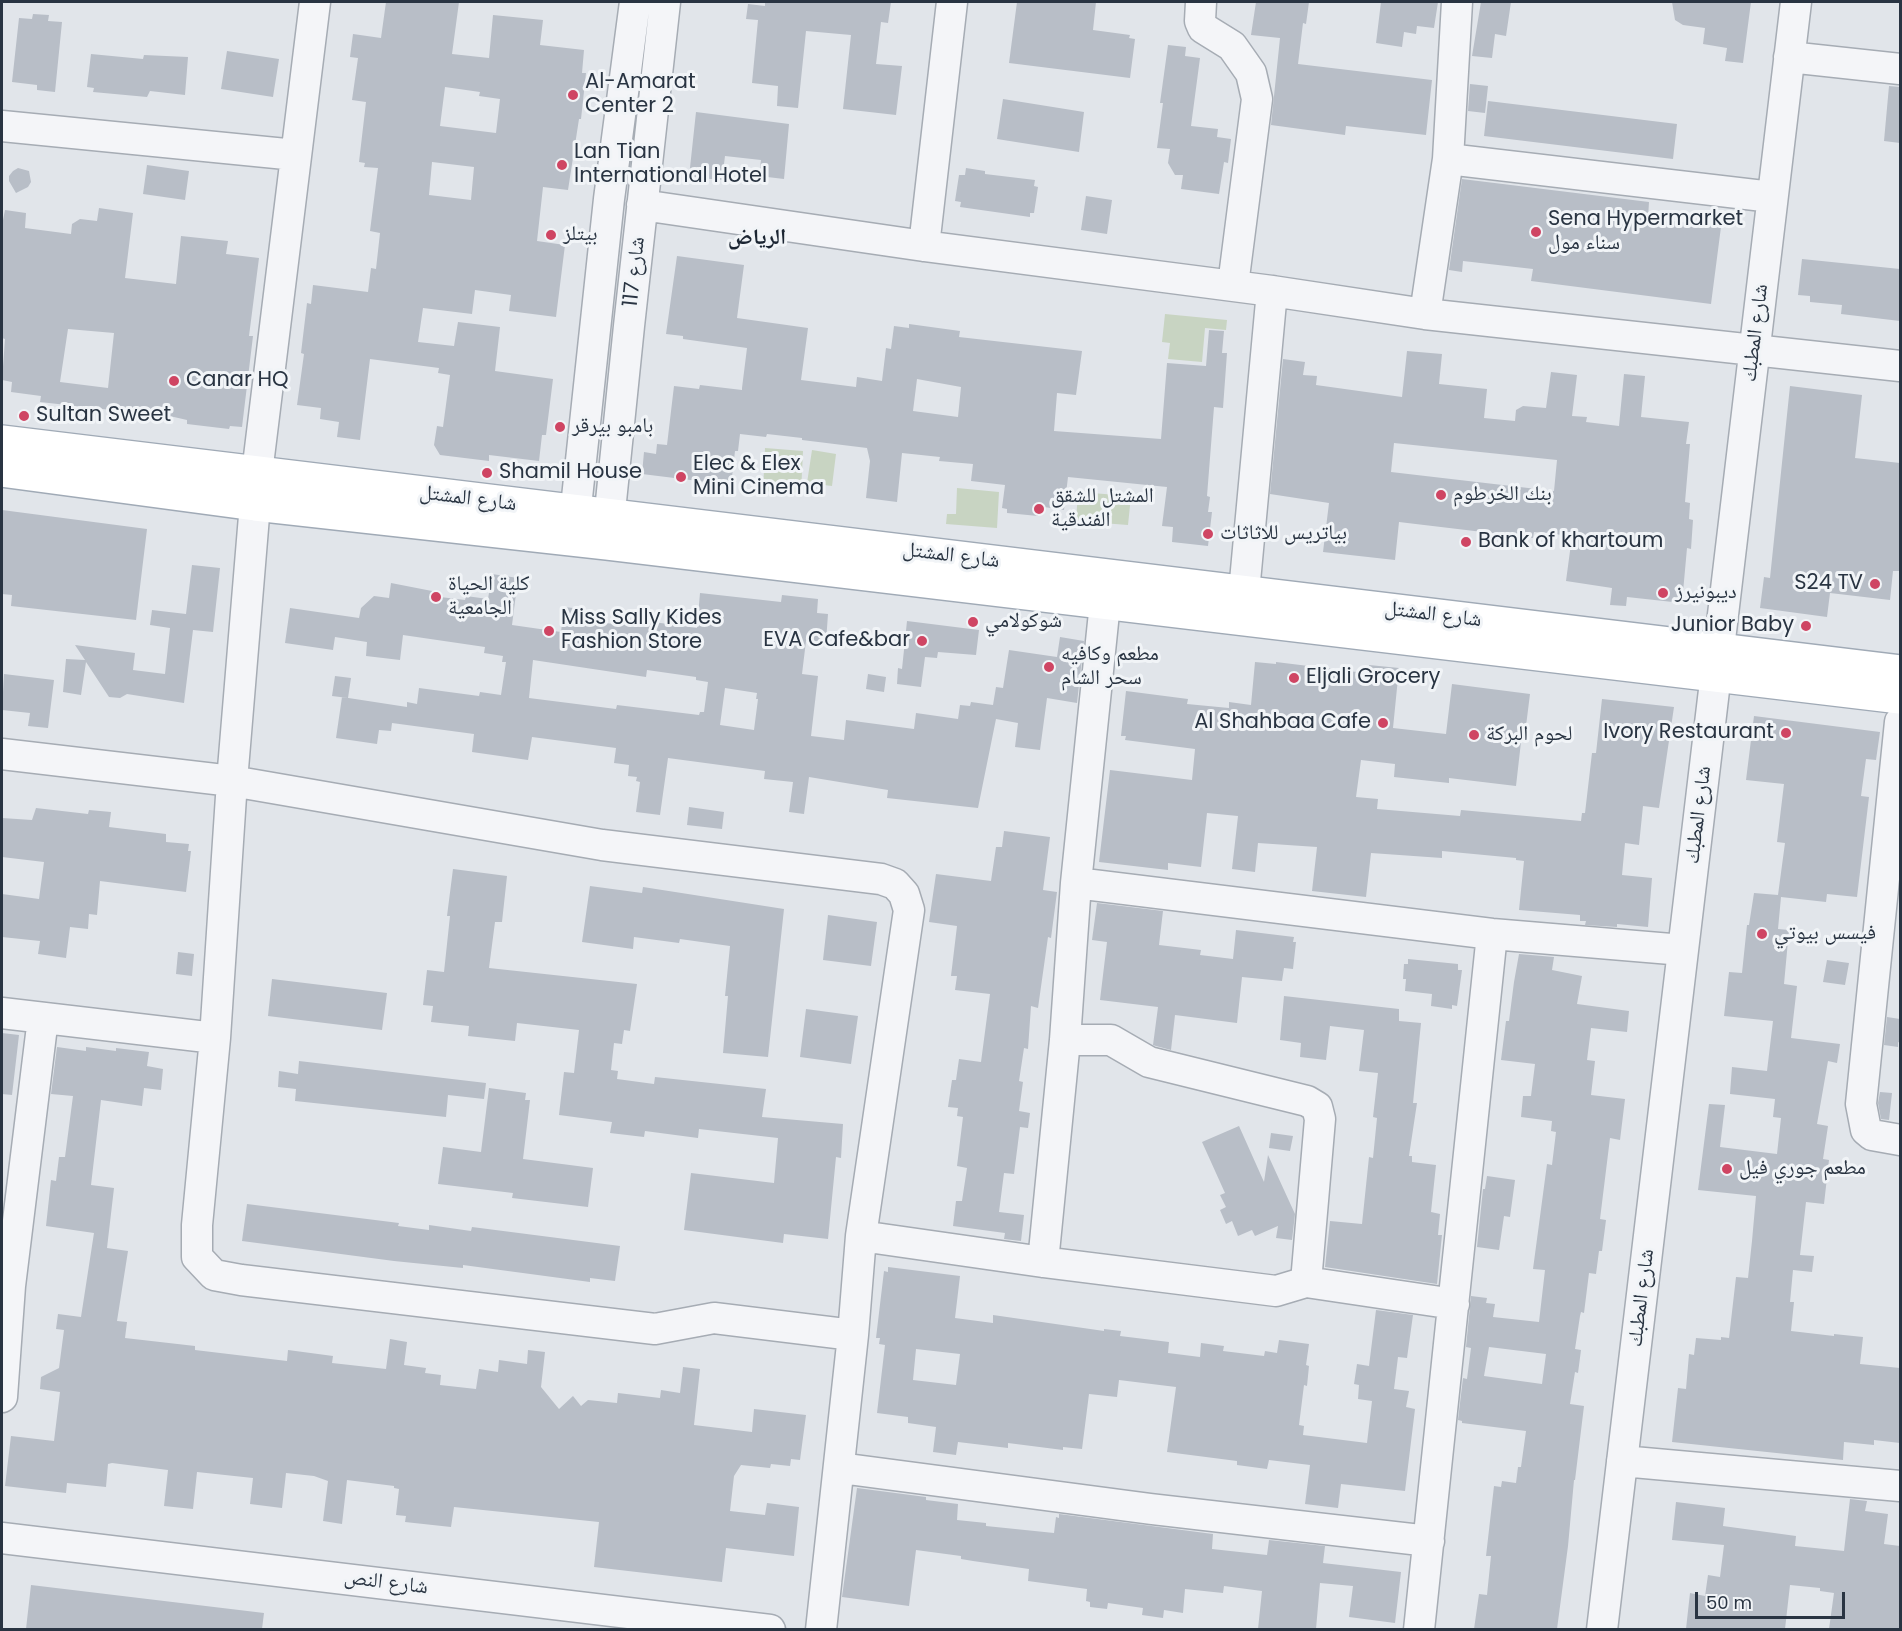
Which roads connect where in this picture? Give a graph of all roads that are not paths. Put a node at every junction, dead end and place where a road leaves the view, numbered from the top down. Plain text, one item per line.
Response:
1 (315, 2) edge
2 (635, 2) edge
3 (665, 2) edge
4 (952, 2) edge
5 (1201, 2) edge
6 (1457, 2) edge
7 (1796, 2) edge
8 (1789, 57) junction
9 (1900, 69) edge
10 (2, 126) edge
11 (296, 155) junction
12 (1448, 159) junction
13 (1772, 197) junction
14 (642, 205) junction
15 (924, 246) junction
16 (1233, 285) junction
17 (1272, 291) junction
18 (1425, 314) junction
19 (1754, 352) junction
20 (1900, 366) edge
21 (585, 436) junction
22 (618, 440) junction
23 (2, 442) edge
24 (2, 470) edge
25 (256, 489) junction
26 (574, 525) junction
27 (608, 529) junction
28 (1244, 592) junction
29 (1105, 603) junction
30 (1717, 663) junction
31 (1900, 672) edge
32 (1900, 698) edge
33 (1900, 722) edge
34 (2, 754) edge
35 (232, 781) junction
36 (1076, 883) junction
37 (1492, 934) junction
38 (1683, 950) junction
39 (1888, 971) edge
40 (2, 1013) edge
41 (44, 1018) junction
42 (215, 1038) junction
43 (1065, 1040) junction
44 (1900, 1140) edge
45 (861, 1236) junction
46 (1043, 1262) junction
47 (1306, 1282) junction
48 (1454, 1304) junction
49 (854, 1335) junction
50 (2, 1397) edge
51 (1623, 1461) junction
52 (840, 1468) junction
53 (1900, 1486) edge
54 (2, 1538) edge
55 (1429, 1541) junction
56 (590, 1619) edge
57 (770, 1629) edge
58 (821, 1629) edge
59 (1419, 1629) edge
60 (1602, 1629) edge

1 - 11 street
2 - 21 street, شارع 117
3 - 14 street, شارع 117
4 - 15 street
5 - 16 street
6 - 12 street
7 - 8 street, شارع المطبك
8 - 9 street
8 - 13 street, شارع المطبك
10 - 11 street
11 - 25 street
12 - 13 street
12 - 18 street
13 - 19 street, شارع المطبك
14 - 15 street
14 - 22 street, شارع 117
15 - 16 street
16 - 17 street
17 - 18 street
17 - 28 street
18 - 19 street
19 - 20 street
19 - 30 street, شارع المطبك
21 - 22 street
21 - 26 street, شارع 117
22 - 27 street, شارع 117
23 - 25 main road, شارع المشتل
24 - 25 main road, شارع المشتل
25 - 26 main road, شارع المشتل
25 - 35 street
26 - 27 main road, شارع المشتل
27 - 28 main road, شارع المشتل
27 - 29 main road, شارع المشتل
28 - 30 main road, شارع المشتل
29 - 30 main road, شارع المشتل
29 - 36 street
30 - 31 main road, شارع المشتل
30 - 32 main road, شارع المشتل
30 - 38 street, شارع المطبك
33 - 39 street
34 - 35 street
35 - 42 street
35 - 45 street
36 - 37 street
36 - 43 street
37 - 38 street
37 - 48 street
38 - 51 street, شارع المطبك
39 - 44 street
40 - 41 street
41 - 42 street
41 - 50 street
42 - 49 street
43 - 46 street
43 - 47 street
45 - 46 street
45 - 49 street
46 - 47 street
47 - 48 street
48 - 55 street
49 - 52 street
51 - 53 street
51 - 60 street, شارع المطبك
52 - 55 street
52 - 58 street
54 - 56 street, شارع النص
55 - 59 street
56 - 57 street, شارع النص

